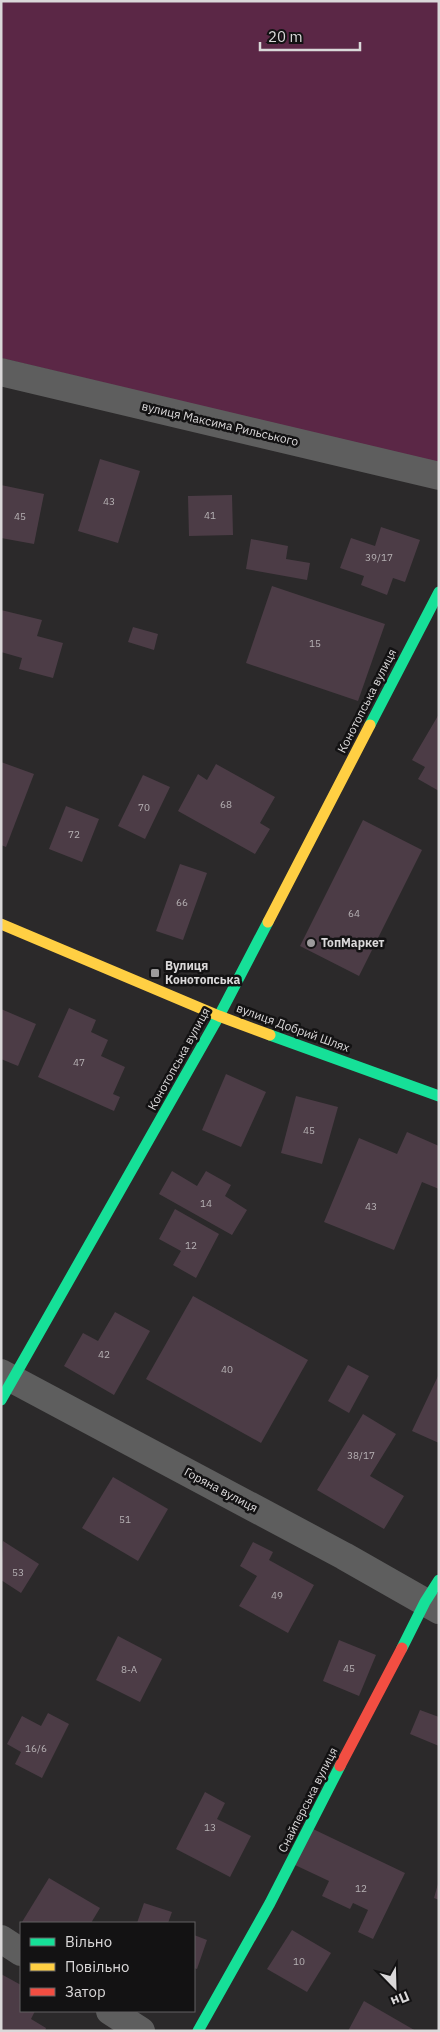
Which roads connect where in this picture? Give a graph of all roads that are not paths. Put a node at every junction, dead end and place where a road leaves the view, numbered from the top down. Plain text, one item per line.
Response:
1 (1, 372) edge
2 (439, 476) edge
3 (439, 592) edge
4 (1, 924) edge
5 (219, 1016) junction
6 (439, 1096) edge
7 (5, 1384) edge
8 (434, 1597) edge
9 (1, 1939) edge
10 (20, 1951) edge
11 (112, 2012) edge
12 (141, 2031) edge
13 (198, 2031) edge

1 - 2 street, вулиця Максима Рильського
3 - 5 street, Конотопська вулиця
4 - 5 street, вулиця Добрий Шлях
5 - 6 street, вулиця Добрий Шлях
5 - 7 street, Конотопська вулиця
7 - 8 street, Горяна вулиця
8 - 13 street, Снайперська вулиця
9 - 10 street
11 - 12 street

